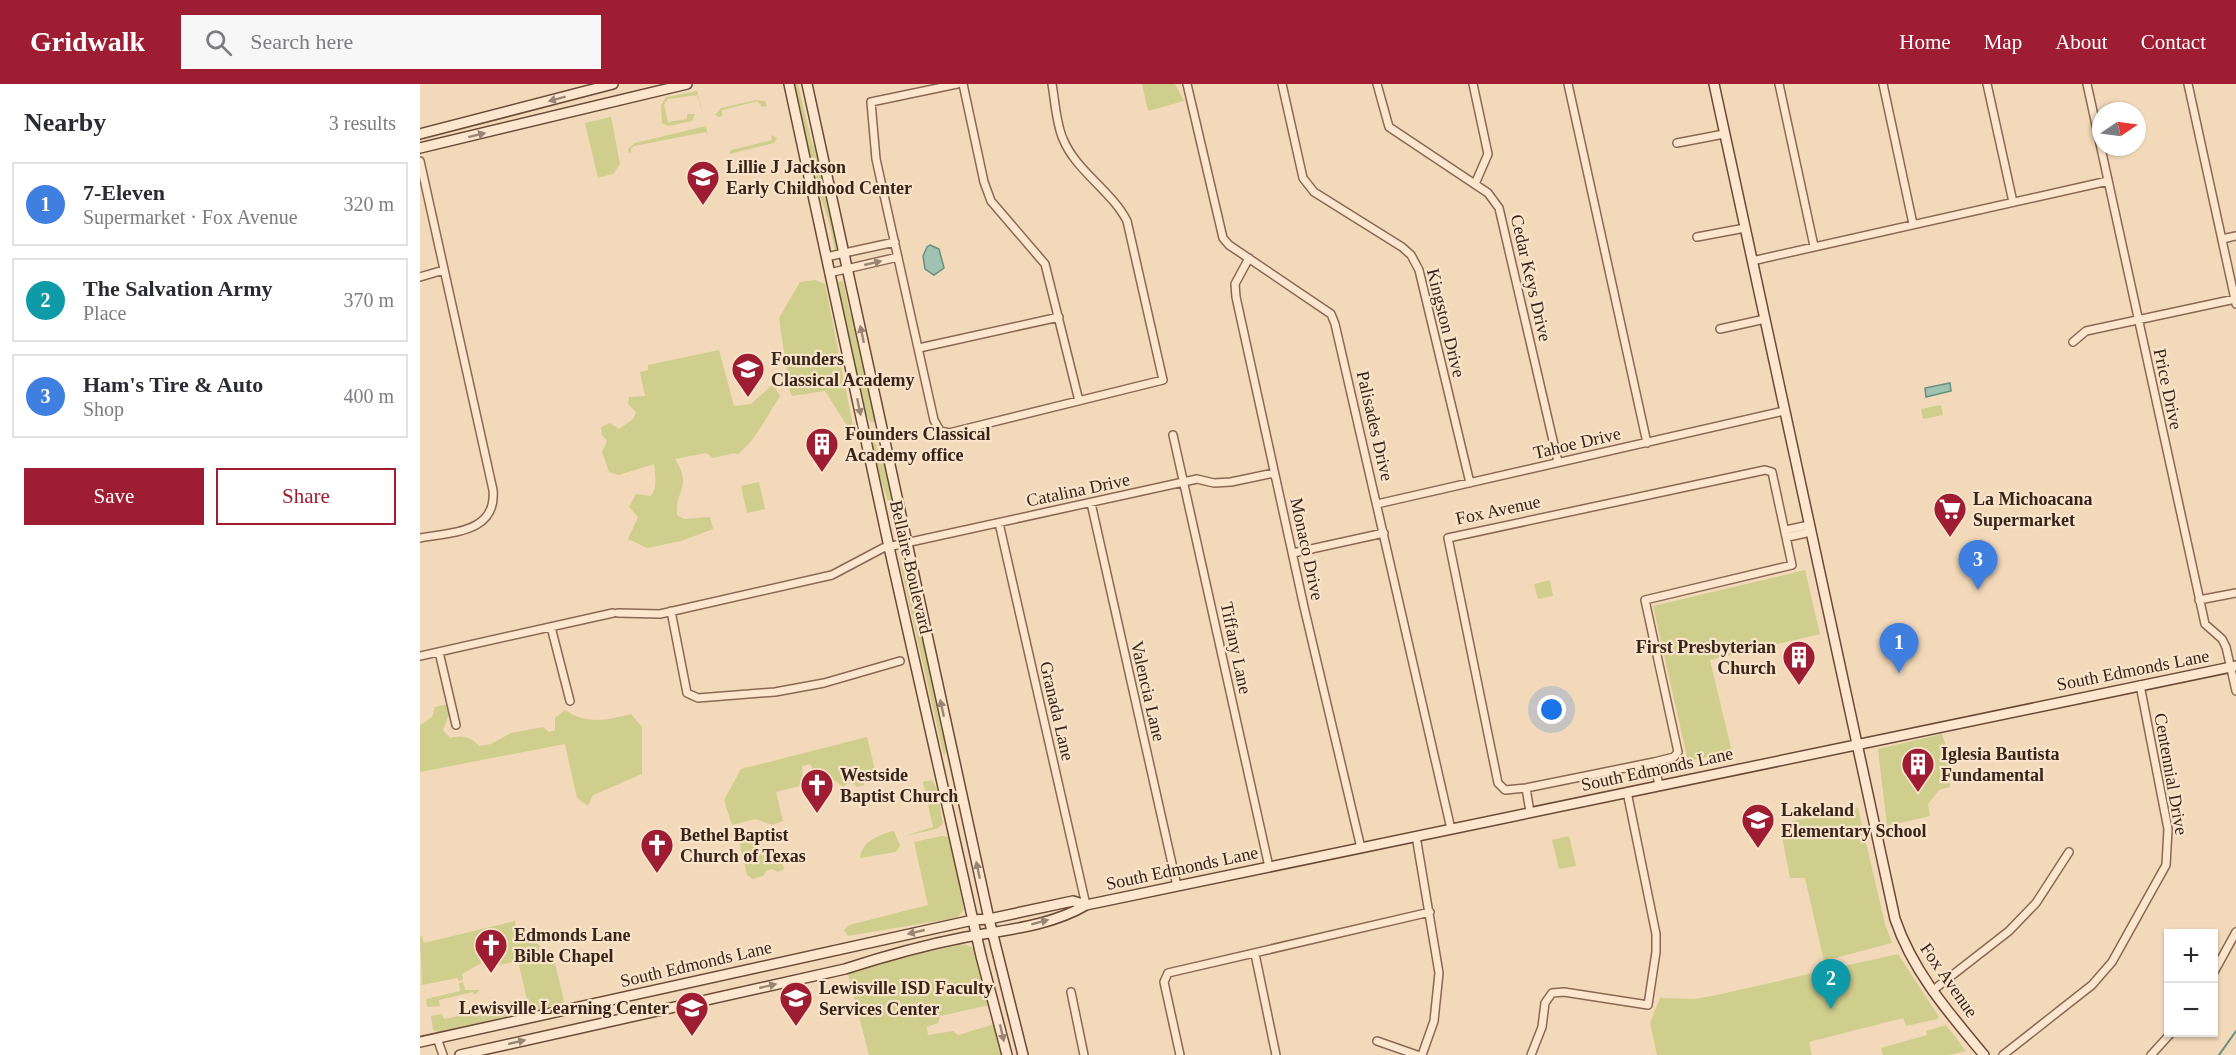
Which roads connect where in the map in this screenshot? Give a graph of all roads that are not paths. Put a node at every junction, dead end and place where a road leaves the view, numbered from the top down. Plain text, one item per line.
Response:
1 (613, 84) edge
2 (687, 84) edge
3 (781, 84) edge
4 (789, 84) edge
5 (807, 84) edge
6 (957, 84) edge
7 (963, 84) edge
8 (1052, 84) edge
9 (1187, 84) edge
10 (1282, 84) edge
11 (1377, 84) edge
12 (1473, 84) edge
13 (1568, 84) edge
14 (1714, 84) edge
15 (1779, 84) edge
16 (1883, 84) edge
17 (1987, 84) edge
18 (2087, 84) edge
19 (2188, 84) edge
20 (791, 94) junction
21 (420, 134) edge
22 (1725, 134) junction
23 (1677, 143) dead end
24 (420, 148) edge
25 (420, 161) edge
26 (2108, 182) junction
27 (1475, 184) junction
28 (2013, 202) junction
29 (1913, 224) junction
30 (1745, 228) junction
31 (2236, 236) edge
32 (1696, 237) dead end
33 (2222, 239) junction
34 (895, 242) junction
35 (1814, 246) junction
36 (845, 253) junction
37 (826, 257) junction
38 (898, 257) junction
39 (1249, 258) junction
40 (1752, 261) junction
41 (848, 268) junction
42 (444, 270) junction
43 (829, 273) junction
44 (420, 277) edge
45 (2236, 301) edge
46 (1059, 317) junction
47 (1765, 320) junction
48 (2138, 320) junction
49 (1720, 329) dead end
50 (2073, 342) dead end
51 (919, 348) junction
52 (1079, 401) junction
53 (1784, 411) junction
54 (884, 432) junction
55 (865, 435) junction
56 (1173, 435) dead end
57 (1647, 443) junction
58 (1558, 462) junction
59 (1274, 473) junction
60 (1184, 482) junction
61 (1470, 483) junction
62 (1091, 502) junction
63 (1377, 504) junction
64 (999, 523) junction
65 (1810, 529) junction
66 (1384, 533) junction
67 (1787, 533) junction
68 (420, 538) edge
69 (907, 543) junction
70 (889, 547) junction
71 (1293, 553) junction
72 (2236, 593) edge
73 (2199, 600) junction
74 (671, 611) junction
75 (551, 627) junction
76 (439, 652) junction
77 (420, 656) edge
78 (900, 661) dead end
79 (2234, 667) edge
80 (2140, 685) junction
81 (2236, 691) edge
82 (570, 701) dead end
83 (456, 725) dead end
84 (1856, 744) junction
85 (1654, 762) junction
86 (955, 765) junction
87 (939, 769) junction
88 (1659, 785) junction
89 (1526, 789) junction
90 (1627, 792) junction
91 (1530, 812) junction
92 (1451, 829) junction
93 (1416, 836) junction
94 (1361, 848) junction
95 (2069, 852) dead end
96 (1269, 867) junction
97 (1177, 886) junction
98 (1086, 905) junction
99 (1430, 912) junction
100 (989, 919) junction
101 (973, 920) junction
102 (2236, 932) edge
103 (992, 933) junction
104 (977, 936) junction
105 (840, 949) junction
106 (1255, 954) junction
107 (2218, 965) edge
108 (845, 969) junction
109 (731, 974) junction
110 (1932, 991) junction
111 (1071, 992) dead end
112 (736, 993) junction
113 (2167, 1037) edge
114 (437, 1038) junction
115 (1377, 1041) dead end
116 (420, 1042) edge
117 (443, 1055) edge
118 (460, 1055) edge
119 (1007, 1055) edge
120 (1023, 1055) edge
121 (1084, 1055) edge
122 (1180, 1055) edge
123 (1276, 1055) edge
124 (1417, 1055) edge
125 (1422, 1055) edge
126 (1531, 1055) edge
127 (1984, 1055) edge
128 (2003, 1055) edge
129 (2151, 1055) edge

1 -> 21 main road
24 -> 2 main road
3 - 20 main road
4 - 20 main road, Bellaire Boulevard
5 - 36 main road, Bellaire Boulevard
6 - 34 street
7 - 46 street
8 - 52 street
9 - 39 street, Palisades Drive
10 - 61 street, Kingston Drive
11 - 27 street, Cedar Keys Drive
12 - 27 street
13 - 57 street
14 - 22 main road, Fox Avenue
15 - 35 street
16 - 29 street
17 - 28 street
18 - 26 street, Price Drive
19 - 33 street
20 - 37 main road, Bellaire Boulevard
22 - 23 street
22 - 30 main road, Fox Avenue
25 - 42 street
26 - 28 street
26 - 48 street, Price Drive
27 - 58 street, Cedar Keys Drive
28 - 29 street
29 - 35 street
30 - 32 street
30 - 40 main road, Fox Avenue
31 - 33 street
33 - 45 street
34 - 36 street
34 - 38 street
35 - 40 street
36 - 37 street
36 - 41 main road, Bellaire Boulevard
37 - 43 main road, Bellaire Boulevard
41 -> 38 street
38 - 51 street
39 - 59 street, Monaco Drive
39 - 63 street, Palisades Drive
40 - 47 main road, Fox Avenue
41 - 43 street
54 -> 41 main road, Bellaire Boulevard
42 - 44 street
42 - 68 street
43 -> 55 main road, Bellaire Boulevard
45 - 48 street
46 - 51 street
46 - 52 street
47 - 49 street
47 - 53 main road, Fox Avenue
48 - 50 street
48 - 73 street, Price Drive
51 - 52 street
53 - 57 street, Tahoe Drive
53 - 65 main road, Fox Avenue
54 - 55 main road
54 - 69 main road, Bellaire Boulevard
55 - 70 main road, Bellaire Boulevard
56 - 60 street, Tiffany Lane
57 - 58 street, Tahoe Drive
58 - 61 street, Tahoe Drive
59 - 60 street, Catalina Drive
59 - 71 street, Monaco Drive
60 - 62 street, Catalina Drive
60 - 96 street, Tiffany Lane
61 - 63 street, Tahoe Drive
62 - 64 street, Catalina Drive
62 - 97 street, Valencia Lane
63 - 66 street, Palisades Drive
64 - 69 street, Catalina Drive
64 - 98 street, Granada Lane
65 - 67 street
65 - 84 main road, Fox Avenue
66 - 71 street
66 - 92 street, Palisades Drive
67 - 85 street, Fox Avenue
67 - 89 street, Fox Avenue
69 - 70 street, Catalina Drive
86 -> 69 main road, Bellaire Boulevard
70 - 74 street, Catalina Drive
70 - 87 main road, Bellaire Boulevard
71 - 94 street, Monaco Drive
72 - 73 street
73 - 79 street, Price Drive
74 - 75 street, Catalina Drive
74 - 78 street
75 - 76 street, Catalina Drive
75 - 82 street
76 - 77 street, Catalina Drive
76 - 83 street
79 - 80 main road, South Edmonds Lane
79 - 81 street, Price Drive
80 - 84 main road, South Edmonds Lane
80 - 128 street, Centennial Drive
84 - 88 main road, South Edmonds Lane
84 - 110 main road, Fox Avenue
85 - 88 street
85 - 89 street, Fox Avenue
86 - 87 main road
100 -> 86 main road, Bellaire Boulevard
87 - 101 main road, Bellaire Boulevard
88 - 90 main road, South Edmonds Lane
89 - 91 street
90 - 91 main road, South Edmonds Lane
90 - 126 street
91 - 92 main road, South Edmonds Lane
92 - 93 main road, South Edmonds Lane
93 - 94 main road, South Edmonds Lane
93 - 99 street
94 - 96 main road, South Edmonds Lane
95 - 110 street
96 - 97 main road, South Edmonds Lane
97 - 98 main road, South Edmonds Lane
98 - 100 main road, South Edmonds Lane
103 -> 98 main road, South Edmonds Lane
99 - 106 street
99 - 125 street
100 - 101 main road, South Edmonds Lane
100 - 103 main road, Bellaire Boulevard
101 - 104 main road, Bellaire Boulevard
101 -> 105 main road, South Edmonds Lane
102 - 107 street
103 - 104 main road, South Edmonds Lane
103 - 120 main road, Bellaire Boulevard
104 - 108 main road, South Edmonds Lane
104 -> 119 main road, Bellaire Boulevard
105 - 108 main road
105 - 109 main road, South Edmonds Lane
106 - 122 street
106 - 123 street
112 -> 108 main road, South Edmonds Lane
109 - 112 main road
109 - 114 main road, South Edmonds Lane
110 - 127 main road, Fox Avenue
111 - 121 street
118 -> 112 main road, South Edmonds Lane
113 - 129 street
114 - 116 main road, South Edmonds Lane
114 - 117 street
115 - 124 street

